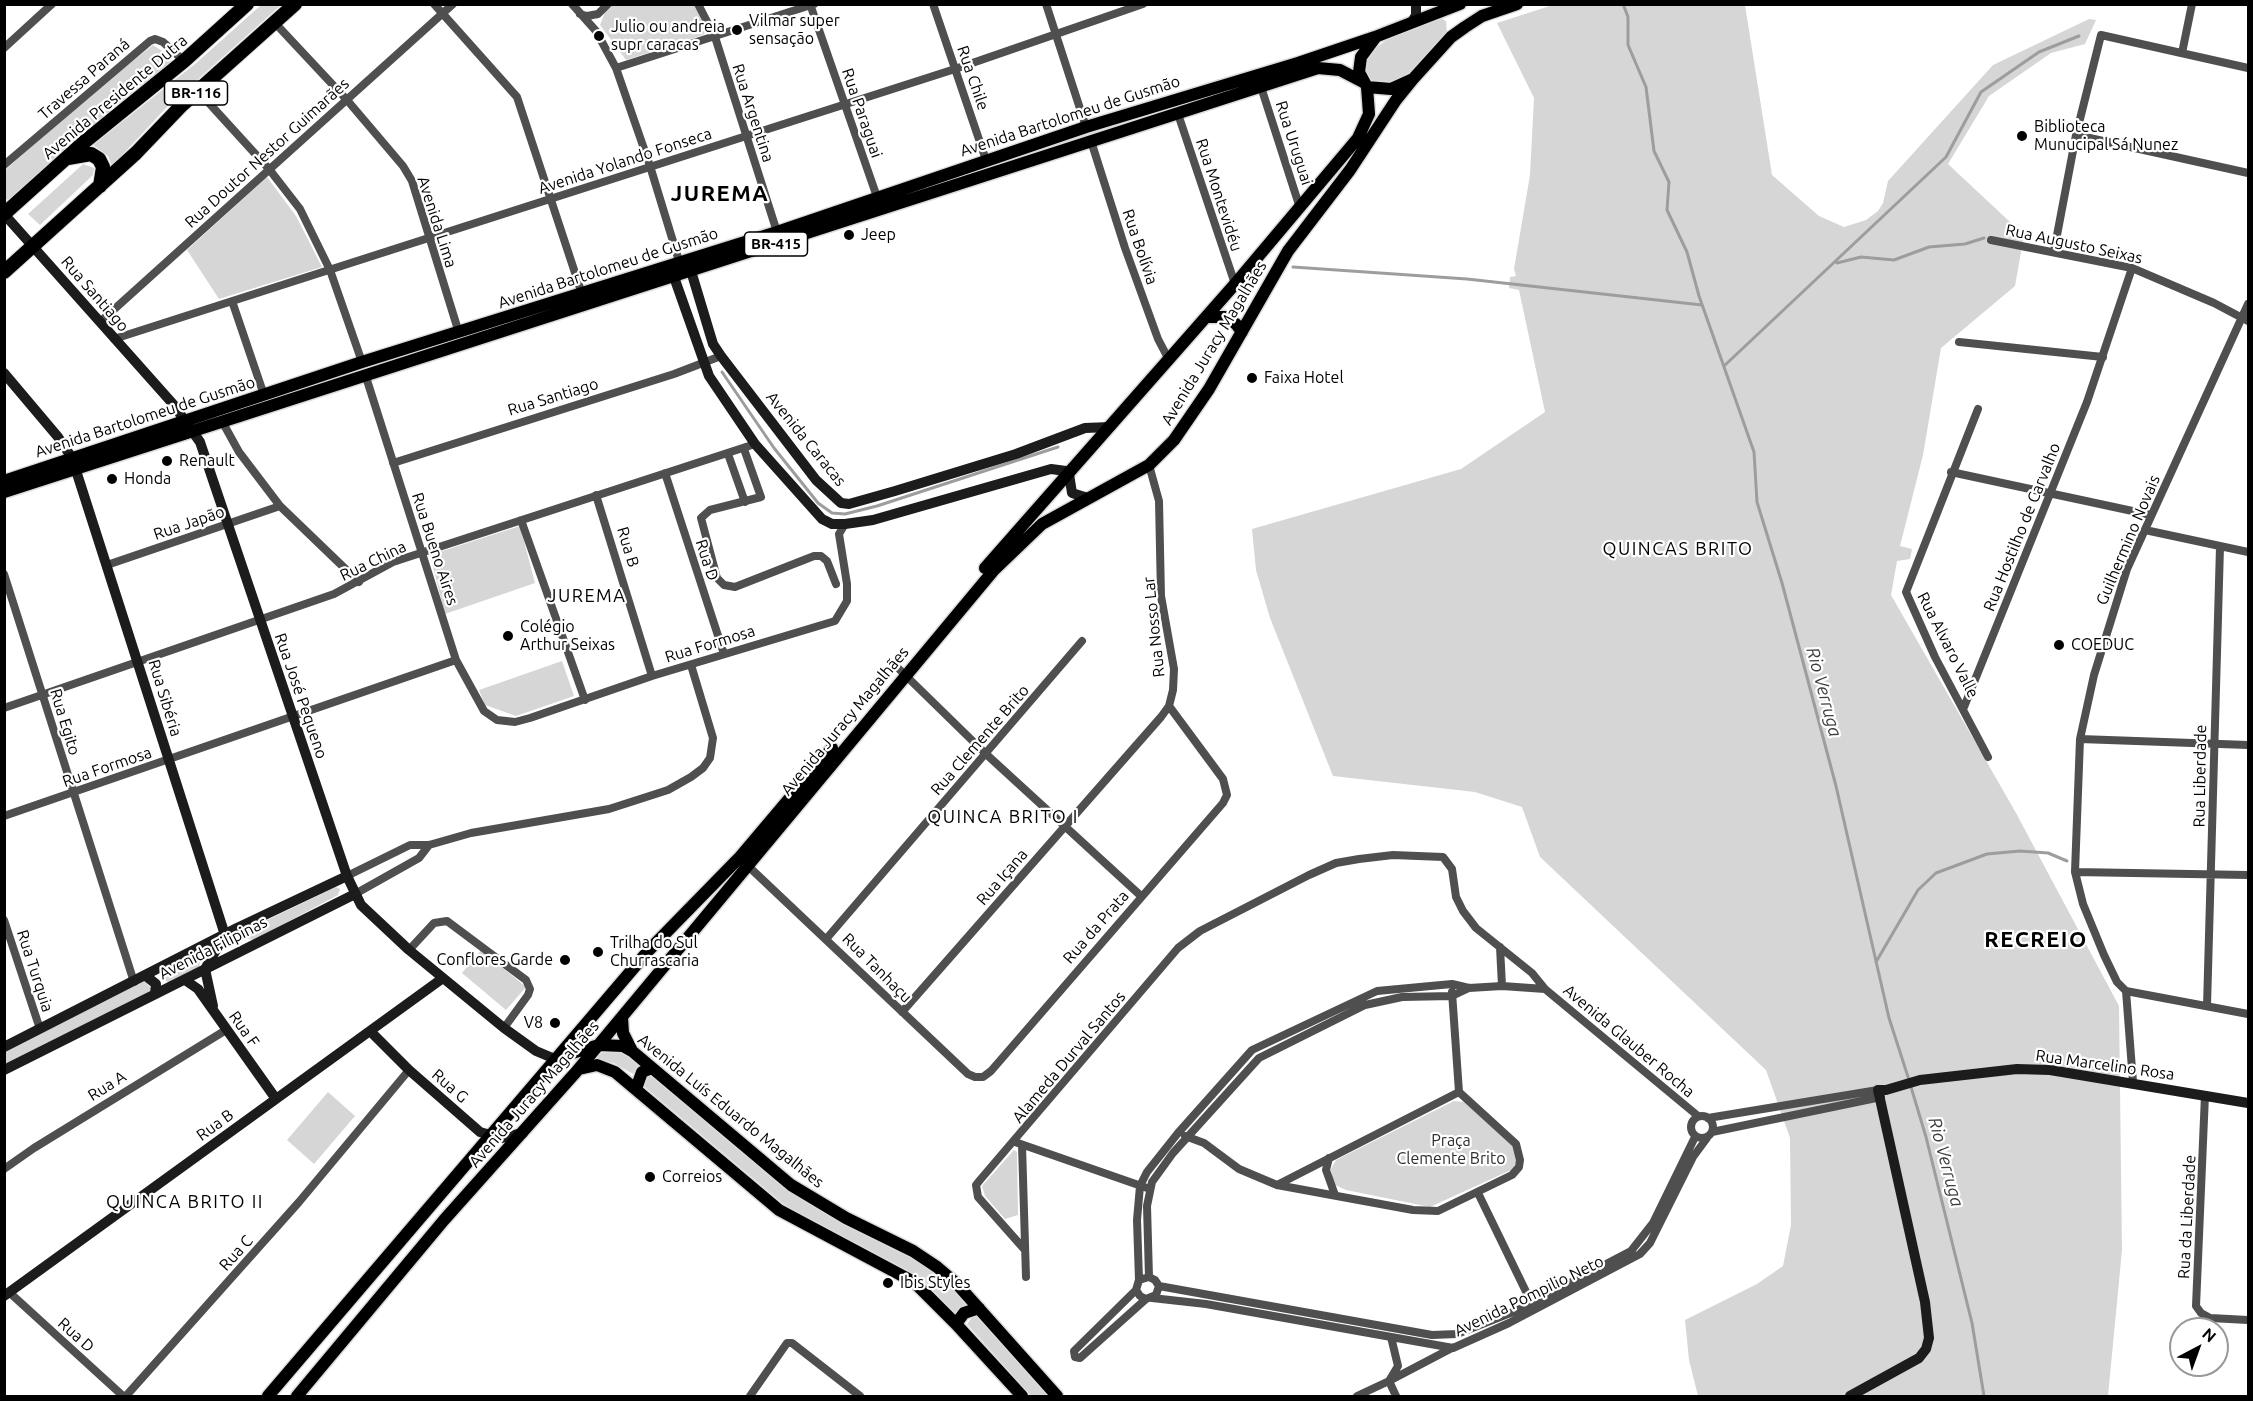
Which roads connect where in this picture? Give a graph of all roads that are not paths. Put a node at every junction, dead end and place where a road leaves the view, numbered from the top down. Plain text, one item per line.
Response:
1 (52, 4) edge
2 (248, 4) edge
3 (295, 4) edge
4 (435, 4) edge
5 (453, 4) edge
6 (572, 4) edge
7 (608, 4) edge
8 (698, 4) edge
9 (933, 4) edge
10 (1046, 4) edge
11 (1143, 4) edge
12 (1416, 4) edge
13 (1460, 4) edge
14 (1517, 4) edge
15 (2192, 4) edge
16 (811, 5) edge
17 (1441, 7) edge
18 (443, 14) junction
19 (580, 14) junction
20 (598, 14) junction
21 (1412, 22) junction
22 (275, 23) junction
23 (596, 32) junction
24 (1056, 33) junction
25 (715, 37) junction
26 (1375, 37) junction
27 (4, 48) edge
28 (2182, 53) junction
29 (184, 61) junction
30 (616, 68) junction
31 (2248, 68) edge
32 (956, 69) junction
33 (1413, 79) junction
34 (1365, 85) junction
35 (1261, 87) junction
36 (198, 91) junction
37 (347, 99) junction
38 (845, 103) junction
39 (1178, 114) junction
40 (1086, 127) junction
41 (746, 135) junction
42 (2076, 135) junction
43 (1091, 141) junction
44 (67, 158) junction
45 (986, 160) junction
46 (4, 165) edge
47 (650, 166) junction
48 (269, 170) junction
49 (2248, 173) edge
50 (100, 186) junction
51 (877, 197) junction
52 (552, 199) junction
53 (1300, 208) junction
54 (5, 214) edge
55 (777, 232) junction
56 (428, 239) junction
57 (1991, 240) dead end
58 (33, 246) junction
59 (2054, 251) junction
60 (679, 261) junction
61 (2132, 268) junction
62 (330, 270) junction
63 (691, 271) junction
64 (4, 272) edge
65 (674, 276) junction
66 (1235, 284) junction
67 (582, 294) junction
68 (232, 301) junction
69 (2248, 304) edge
70 (1207, 317) junction
71 (2246, 320) edge
72 (100, 322) junction
73 (1242, 332) junction
74 (459, 333) junction
75 (114, 339) junction
76 (1959, 342) dead end
77 (721, 356) junction
78 (2103, 357) junction
79 (1169, 360) junction
80 (362, 362) junction
81 (704, 363) junction
82 (4, 373) edge
83 (366, 377) junction
84 (264, 395) junction
85 (173, 404) junction
86 (1978, 409) dead end
87 (202, 415) junction
88 (186, 421) junction
89 (223, 423) junction
90 (1110, 427) junction
91 (191, 434) junction
92 (755, 444) junction
93 (744, 449) junction
94 (728, 454) junction
95 (393, 463) junction
96 (74, 464) junction
97 (1149, 465) junction
98 (1951, 472) junction
99 (664, 473) junction
100 (1069, 474) junction
101 (4, 481) edge
102 (4, 492) edge
103 (2051, 492) junction
104 (596, 495) junction
105 (1088, 498) junction
106 (745, 502) junction
107 (280, 506) junction
108 (2151, 515) junction
109 (521, 519) junction
110 (226, 524) junction
111 (845, 524) junction
112 (2145, 530) junction
113 (2220, 547) junction
114 (422, 552) junction
115 (2248, 552) edge
116 (107, 565) junction
117 (4, 574) edge
118 (359, 582) junction
119 (836, 584) dead end
120 (260, 622) junction
121 (1082, 641) dead end
122 (724, 654) junction
123 (456, 660) junction
124 (138, 663) junction
125 (691, 666) junction
126 (902, 672) junction
127 (652, 675) junction
128 (43, 696) junction
129 (585, 700) junction
130 (1169, 706) junction
131 (1964, 707) junction
132 (4, 708) edge
133 (293, 717) junction
134 (496, 720) joint
135 (2080, 739) junction
136 (2214, 744) junction
137 (2248, 745) edge
138 (986, 754) junction
139 (1988, 757) dead end
140 (168, 760) junction
141 (73, 794) junction
142 (4, 816) edge
143 (1064, 826) junction
144 (429, 844) junction
145 (747, 865) junction
146 (2075, 872) junction
147 (2248, 875) edge
148 (347, 876) junction
149 (2211, 876) junction
150 (355, 894) junction
151 (1141, 896) junction
152 (679, 919) junction
153 (4, 920) edge
154 (694, 932) junction
155 (225, 935) junction
156 (827, 938) junction
157 (250, 945) junction
158 (1500, 947) junction
159 (410, 950) junction
160 (161, 968) junction
161 (205, 969) junction
162 (146, 976) junction
163 (443, 978) junction
164 (185, 980) junction
165 (134, 982) junction
166 (1452, 984) junction
167 (1502, 986) junction
168 (171, 987) junction
169 (1469, 988) junction
170 (1545, 989) junction
171 (2126, 991) junction
172 (155, 994) junction
173 (1452, 996) junction
174 (2207, 1006) junction
175 (214, 1012) junction
176 (902, 1012) junction
177 (2248, 1014) edge
178 (622, 1017) junction
179 (504, 1028) junction
180 (40, 1029) junction
181 (226, 1030) junction
182 (370, 1031) junction
183 (599, 1044) junction
184 (4, 1047) edge
185 (632, 1051) junction
186 (555, 1059) junction
187 (652, 1068) junction
188 (578, 1069) junction
189 (4, 1070) edge
190 (409, 1070) junction
191 (992, 1071) joint
192 (2133, 1082) junction
193 (636, 1089) junction
194 (1885, 1091) junction
195 (1459, 1092) junction
196 (2205, 1095) junction
197 (276, 1099) junction
198 (2248, 1103) edge
199 (1698, 1116) junction
200 (1708, 1118) junction
201 (523, 1133) junction
202 (1178, 1133) junction
203 (1710, 1135) junction
204 (489, 1137) junction
205 (1188, 1137) junction
206 (1695, 1137) junction
207 (1018, 1143) junction
208 (1329, 1158) junction
209 (4, 1169) edge
210 (1277, 1185) junction
211 (1140, 1186) junction
212 (1150, 1189) junction
213 (1478, 1192) junction
214 (1335, 1195) junction
215 (430, 1204) junction
216 (444, 1220) junction
217 (1025, 1250) junction
218 (1149, 1276) junction
219 (1026, 1277) dead end
220 (1139, 1280) junction
221 (1159, 1286) junction
222 (1136, 1290) junction
223 (7, 1295) edge
224 (1149, 1299) junction
225 (1533, 1306) junction
226 (979, 1308) junction
227 (2248, 1320) edge
228 (957, 1324) junction
229 (1386, 1328) junction
230 (1392, 1339) junction
231 (1453, 1348) junction
232 (1389, 1381) junction
233 (125, 1396) edge
234 (268, 1396) edge
235 (297, 1396) edge
236 (750, 1396) edge
237 (860, 1396) edge
238 (1022, 1396) edge
239 (1057, 1396) edge
240 (1357, 1396) edge
241 (1396, 1396) edge
242 (1850, 1396) edge

1 - 27 street
2 - 29 highway, Avenida Presidente Dutra / BR-116
3 - 22 highway, BR-116
4 - 18 street
5 - 18 street, Rua Doutor Nestor Guimarães
6 - 19 street
7 - 20 street
8 - 25 street, Rua Argentina
9 - 32 street, Rua Chile
10 - 24 street
11 - 24 street, Avenida Yolando Fonseca
12 - 21 main road
13 - 17 main road, Avenida Bartolomeu de Gusmão
14 - 33 main road, Avenida Juracy Magalhães
15 - 28 street
16 - 25 street
16 - 38 street, Rua Paraguai
17 - 21 main road, Avenida Bartolomeu de Gusmão
18 - 37 street, Rua Doutor Nestor Guimarães
18 - 52 street
19 - 20 street
19 - 23 street
20 - 23 street
21 - 26 main road, Avenida Bartolomeu de Gusmão
22 - 36 highway, BR-116
22 - 37 street, Avenida Lima
23 - 30 street
24 - 32 street, Avenida Yolando Fonseca
24 - 40 street
25 - 30 street
25 - 41 street, Rua Argentina
26 - 34 main road, Avenida Juracy Magalhães
26 - 40 main road, Avenida Bartolomeu de Gusmão
28 - 31 street
28 - 42 street
29 - 44 highway, Avenida Presidente Dutra / BR-116
29 - 46 street, Travessa Paraná
30 - 47 street
32 - 38 street, Avenida Yolando Fonseca
32 - 45 street, Rua Chile
33 - 34 main road
33 - 73 main road, Avenida Juracy Magalhães
34 - 35 main road, Avenida Bartolomeu de Gusmão / BR-415
34 - 53 main road, Avenida Juracy Magalhães
35 - 39 main road, Avenida Bartolomeu de Gusmão / BR-415
35 - 53 street, Rua Uruguai
36 - 48 street
36 - 50 highway, BR-116
37 - 48 street, Rua Doutor Nestor Guimarães
37 - 56 street, Avenida Lima
38 - 41 street, Avenida Yolando Fonseca
38 - 51 street, Rua Paraguai
39 - 43 main road, Avenida Bartolomeu de Gusmão / BR-415
39 - 66 street, Rua Montevidéu
40 - 45 main road, Avenida Bartolomeu de Gusmão
41 - 47 street, Avenida Yolando Fonseca
41 - 55 street, Rua Argentina
42 - 49 street
42 - 59 street
43 - 63 main road, Avenida Bartolomeu de Gusmão / BR-415
43 - 79 street, Rua Bolívia
44 - 50 highway
44 - 54 highway, Avenida Presidente Dutra / BR-116
45 - 51 main road, Avenida Bartolomeu de Gusmão
47 - 52 street, Avenida Yolando Fonseca
47 - 60 street
48 - 62 street
48 - 72 street, Rua Doutor Nestor Guimarães
50 - 58 highway, BR-116
51 - 55 main road, Avenida Bartolomeu de Gusmão
52 - 56 street, Avenida Yolando Fonseca
52 - 67 street
53 - 66 main road, Avenida Juracy Magalhães
54 - 58 main road, Rua Santiago
55 - 60 main road, Avenida Bartolomeu de Gusmão
56 - 62 street, Avenida Yolando Fonseca
56 - 74 street, Avenida Lima
57 - 59 street, Rua Augusto Seixas
58 - 64 highway, BR-116
58 - 72 main road, Rua Santiago
59 - 61 street, Rua Augusto Seixas
60 - 67 main road, Avenida Bartolomeu de Gusmão
61 - 71 street, Rua Augusto Seixas
61 - 78 street, Rua Hostilho de Carvalho
62 - 68 street, Avenida Yolando Fonseca
62 - 80 street
63 - 65 main road, Avenida Bartolomeu de Gusmão / BR-415
63 - 77 main road, Avenida Caracas
65 - 81 main road
65 - 83 main road, Avenida Bartolomeu de Gusmão / BR-415
66 - 70 main road, Avenida Juracy Magalhães
67 - 74 main road, Avenida Bartolomeu de Gusmão
68 - 75 street, Avenida Yolando Fonseca
68 - 84 street
69 - 71 street, Guilhermino Novais
70 - 73 main road
70 - 79 main road, Avenida Juracy Magalhães
71 - 108 street, Guilhermino Novais
72 - 75 main road, Rua Santiago
73 - 97 main road, Avenida Juracy Magalhães
74 - 80 main road, Avenida Bartolomeu de Gusmão
75 - 85 main road, Rua Santiago
76 - 78 street
77 - 81 street, Rua Santiago
77 - 90 main road, Avenida Caracas
78 - 103 street, Rua Hostilho de Carvalho
79 - 90 main road, Avenida Juracy Magalhães
80 - 84 main road, Avenida Bartolomeu de Gusmão
81 - 92 main road
81 - 95 street, Rua Santiago
82 - 96 main road, Rua Sibéria
83 - 89 main road, Avenida Bartolomeu de Gusmão / BR-415
83 - 95 street, Rua Bueno Aires
84 - 87 main road, Avenida Bartolomeu de Gusmão
85 - 87 main road
85 - 88 main road, Rua Santiago
86 - 98 street, Rua Alvaro Valle
87 - 88 main road, Avenida Bartolomeu de Gusmão
88 - 91 main road, Rua Santiago
88 - 96 main road, Avenida Bartolomeu de Gusmão
89 - 91 main road, Avenida Bartolomeu de Gusmão / BR-415
89 - 107 street
90 - 100 main road, Avenida Juracy Magalhães
91 - 96 main road, Avenida Bartolomeu de Gusmão
91 - 110 main road, Rua José Pequeno
92 - 93 street, Rua China
92 - 111 main road
93 - 94 street, Rua China
93 - 106 street
94 - 99 street, Rua China
94 - 106 street
95 - 114 street, Rua Bueno Aires
96 - 101 main road, Avenida Bartolomeu de Gusmão
96 - 102 main road, Avenida Bartolomeu de Gusmão
96 - 116 main road, Rua Sibéria
97 - 105 main road, Avenida Juracy Magalhães
97 - 130 street, Rua Nosso Lar
98 - 103 street
98 - 131 street, Rua Alvaro Valle
99 - 104 street, Rua China
99 - 122 street, Rua D
100 - 105 main road
100 - 111 main road
100 - 126 main road, Avenida Juracy Magalhães
103 - 108 street
103 - 131 street, Rua Hostilho de Carvalho
104 - 109 street, Rua China
104 - 127 street, Rua B
105 - 126 main road, Avenida Juracy Magalhães
106 - 119 street
107 - 110 street, Rua Japão
107 - 118 street
108 - 112 street, Guilhermino Novais
109 - 114 street, Rua China
109 - 129 street
110 - 116 street, Rua Japão
110 - 120 main road, Rua José Pequeno
111 - 122 street, Rua Formosa
112 - 113 street
112 - 135 street, Guilhermino Novais
113 - 115 street
113 - 136 street, Rua Liberdade
114 - 118 street, Rua China
114 - 123 street, Rua Bueno Aires
116 - 124 main road, Rua Sibéria
117 - 128 street, Rua Egito
118 - 120 street, Rua China
120 - 124 street, Rua China
120 - 133 main road, Rua José Pequeno
121 - 138 street, Rua Clemente Brito
122 - 125 street, Rua Formosa
123 - 133 street, Rua Formosa
123 - 134 street, Rua Bueno Aires
124 - 128 street, Rua China
124 - 140 main road, Rua Sibéria
125 - 127 street, Rua Formosa
125 - 144 street, Avenida Filipinas
126 - 138 street
126 - 145 main road, Avenida Juracy Magalhães
126 - 152 main road, Avenida Juracy Magalhães
127 - 129 street, Rua Formosa
128 - 132 street, Rua China
128 - 141 street, Rua Egito
129 - 134 street, Rua Formosa
130 - 143 street, Rua Içana
130 - 151 street, Rua da Prata
131 - 139 street, Rua Alvaro Valle
133 - 140 street, Rua Formosa
133 - 148 main road, Rua José Pequeno
135 - 136 street
135 - 146 street, Guilhermino Novais
136 - 137 street
136 - 149 street, Rua Liberdade
138 - 143 street
138 - 156 street, Rua Clemente Brito
140 - 141 street, Rua Formosa
140 - 155 main road, Rua Sibéria
141 - 142 street, Rua Formosa
141 - 165 street, Rua Egito
143 - 151 street
143 - 176 street, Rua Içana
144 - 148 street, Avenida Filipinas
144 - 150 street, Avenida Filipinas
145 - 154 main road, Avenida Juracy Magalhães
145 - 156 street, Rua Tanhaçu
146 - 149 street
146 - 171 street, Guilhermino Novais
147 - 149 street
148 - 150 main road, Rua José Pequeno
148 - 155 main road, Avenida Filipinas
149 - 174 street, Rua Liberdade
150 - 157 main road, Avenida Filipinas
150 - 159 main road, Rua José Pequeno
151 - 191 street, Rua da Prata
152 - 154 main road
152 - 186 main road, Avenida Juracy Magalhães
153 - 180 street, Rua Turquia
154 - 178 main road, Avenida Juracy Magalhães
155 - 157 main road
155 - 160 main road, Avenida Filipinas
155 - 161 main road
156 - 176 street, Rua Tanhaçu
157 - 161 main road, Avenida Filipinas
158 - 167 street
158 - 170 street
158 - 207 street, Alameda Durval Santos
159 - 163 main road, Rua José Pequeno
159 - 179 street
160 - 162 main road, Avenida Filipinas
160 - 168 main road
161 - 164 main road, Avenida Filipinas
161 - 175 main road
162 - 165 main road, Avenida Filipinas
162 - 172 main road
163 - 179 main road, Rua José Pequeno
163 - 182 main road, Rua B
164 - 168 main road, Avenida Filipinas
164 - 175 main road, Rua F
165 - 180 main road, Avenida Filipinas
166 - 169 street, Avenida Glauber Rocha
166 - 173 street
166 - 202 street, Avenida Glauber Rocha
167 - 169 street, Avenida Glauber Rocha
167 - 170 street, Avenida Glauber Rocha
168 - 172 main road, Avenida Filipinas
169 - 173 street, Avenida Glauber Rocha
170 - 199 street, Avenida Glauber Rocha
171 - 174 street
171 - 192 street
172 - 189 main road, Avenida Filipinas
173 - 195 street
173 - 205 street, Avenida Glauber Rocha
174 - 177 street
175 - 181 main road, Rua F
176 - 191 street, Rua Tanhaçu
178 - 183 main road, Avenida Juracy Magalhães
178 - 185 main road
179 - 186 main road, Rua José Pequeno
180 - 184 main road, Avenida Filipinas
181 - 197 main road, Rua F
181 - 209 street, Rua A
182 - 190 main road, Rua G
182 - 197 main road, Rua B
183 - 185 main road, Avenida Luís Eduardo Magalhães
183 - 186 main road
183 - 188 main road, Avenida Juracy Magalhães
185 - 187 main road, Avenida Luís Eduardo Magalhães
186 - 204 main road, Avenida Juracy Magalhães
187 - 193 main road
187 - 226 main road, Avenida Luís Eduardo Magalhães
188 - 193 main road
188 - 201 main road, Avenida Juracy Magalhães
190 - 204 main road, Rua G
190 - 233 street, Rua C
192 - 194 main road, Rua Marcelino Rosa
192 - 196 main road, Rua Marcelino Rosa
193 - 228 main road
194 - 200 street, Rua Marcelino Rosa
194 - 203 street, Rua Marcelino Rosa
194 - 242 main road
195 - 208 street
195 - 213 street
196 - 198 main road, Rua Marcelino Rosa
196 - 227 street, Rua da Liberdade
197 - 223 main road, Rua B
199 - 200 street
199 - 206 street
200 - 203 street
201 - 204 main road
201 - 216 main road, Avenida Juracy Magalhães
202 - 205 street
202 - 211 street, Avenida Glauber Rocha
203 - 206 street
203 - 225 street, Avenida Pompilio Neto
204 - 215 main road, Avenida Juracy Magalhães
205 - 210 street
205 - 212 street, Avenida Glauber Rocha
206 - 225 street, Avenida Pompilio Neto
207 - 211 street, Alameda Durval Santos
207 - 217 street
207 - 217 street
208 - 210 street
208 - 214 street
210 - 214 street
211 - 212 street, Alameda Durval Santos
211 - 220 street, Avenida Glauber Rocha
212 - 218 street, Avenida Glauber Rocha
213 - 214 street
213 - 225 street
215 - 216 main road
215 - 234 main road, Avenida Juracy Magalhães
216 - 235 main road, Avenida Juracy Magalhães
217 - 219 street
218 - 220 street
218 - 221 street
220 - 222 street, Avenida Glauber Rocha
221 - 224 street
221 - 229 street, Avenida Pompilio Neto
222 - 224 street
222 - 224 street
223 - 233 street, Rua D
224 - 230 street, Avenida Pompilio Neto
225 - 229 street, Avenida Pompilio Neto
225 - 231 street, Avenida Pompilio Neto
226 - 228 main road
226 - 239 main road, Avenida Luís Eduardo Magalhães
228 - 238 main road
229 - 230 street
230 - 231 street, Avenida Pompilio Neto
230 - 232 street
231 - 232 street
232 - 240 street
232 - 241 street
236 - 237 street

